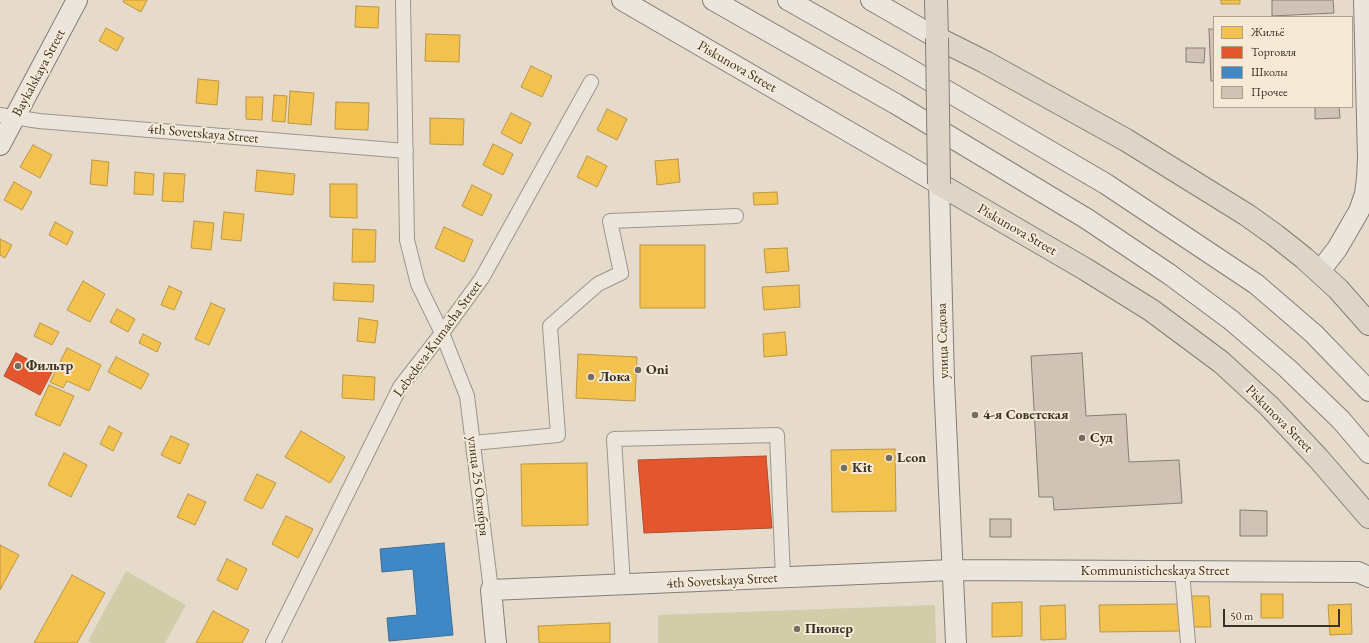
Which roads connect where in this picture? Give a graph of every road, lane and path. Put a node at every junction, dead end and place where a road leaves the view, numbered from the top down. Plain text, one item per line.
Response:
1 (77, 0) edge
2 (403, 0) edge
3 (622, 0) edge
4 (712, 0) edge
5 (788, 0) edge
6 (871, 0) edge
7 (936, 0) edge
8 (1364, 0) edge
9 (937, 38) junction
10 (591, 82) dead end
11 (8, 116) edge
12 (0, 145) edge
13 (406, 151) junction
14 (939, 184) junction
15 (736, 216) dead end
16 (1320, 272) junction
17 (1369, 324) edge
18 (442, 334) junction
19 (1369, 391) edge
20 (473, 443) junction
21 (1369, 453) edge
22 (1369, 517) edge
23 (952, 570) junction
24 (1182, 571) junction
25 (1369, 577) edge
26 (783, 578) junction
27 (623, 585) junction
28 (491, 590) junction
29 (273, 643) edge
30 (496, 643) edge
31 (956, 643) edge
32 (1188, 643) edge

1 - 11 main road, Baykalskaya Street
2 - 13 street, улица 25 Октября
3 - 14 main road, Piskunova Street
4 - 21 main road
5 - 19 main road
6 - 9 main road
7 - 9 main road, улица Седова
8 - 16 main road
9 - 14 main road, улица Седова, bridge
9 - 16 main road
10 - 18 street, Lebedeva-Kumacha Street
11 - 12 main road, Baykalskaya Street
11 - 13 street, 4th Sovetskaya Street
13 - 18 street, улица 25 Октября
14 - 22 main road, Piskunova Street
14 - 23 main road, улица Седова
15 - 20 street
16 - 17 main road
18 - 20 street, улица 25 Октября
18 - 29 street, Lebedeva-Kumacha Street
20 - 28 street, улица 25 Октября
23 - 24 main road, Kommunisticheskaya Street
23 - 26 main road, 4th Sovetskaya Street
23 - 31 main road, улица Седова
24 - 25 main road, Kommunisticheskaya Street
24 - 32 street
26 - 27 main road, 4th Sovetskaya Street
26 - 27 street
27 - 28 main road, 4th Sovetskaya Street
28 - 30 main road, улица 25 Октября

